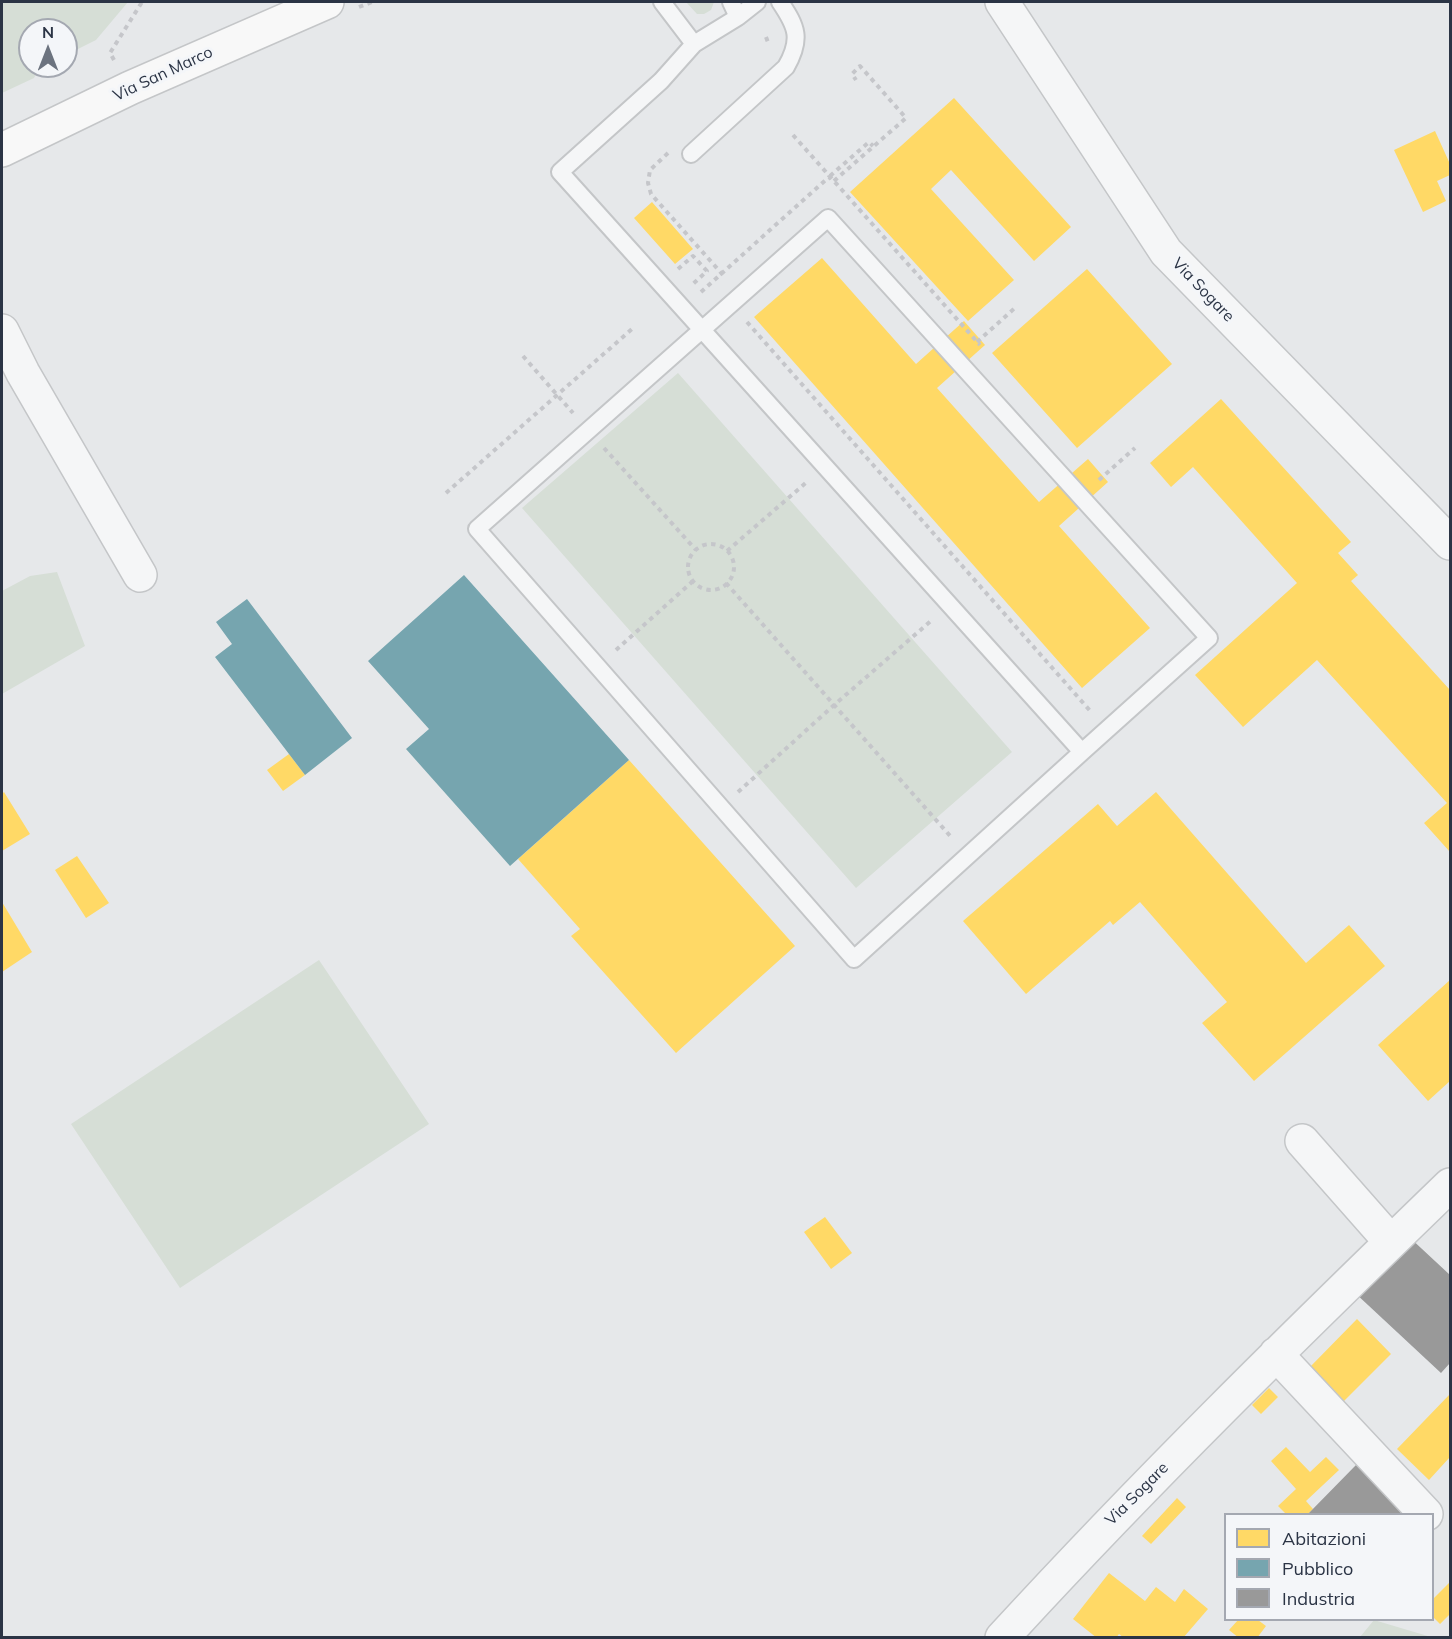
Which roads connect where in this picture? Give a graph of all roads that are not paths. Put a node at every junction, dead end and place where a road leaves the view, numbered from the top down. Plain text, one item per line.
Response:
1 (327, 2) edge
2 (662, 2) edge
3 (757, 2) edge
4 (780, 2) edge
5 (1002, 2) edge
6 (734, 9) edge
7 (694, 44) junction
8 (2, 150) edge
9 (691, 154) dead end
10 (702, 330) junction
11 (2, 332) edge
12 (1450, 543) edge
13 (140, 575) dead end
14 (1082, 752) junction
15 (1302, 1141) dead end
16 (1450, 1185) edge
17 (1391, 1242) junction
18 (1276, 1354) junction
19 (1424, 1513) edge
20 (1002, 1638) edge

1 - 8 main road, Via San Marco
2 - 7 lane
3 - 6 lane
4 - 9 lane
5 - 12 street, Via Sogare
6 - 7 lane
7 - 10 lane
10 - 14 lane
10 - 14 lane
10 - 14 lane
11 - 13 street
15 - 17 street
16 - 17 street, Via Sogare
17 - 18 street, Via Sogare
18 - 19 street
18 - 20 street, Via Sogare

